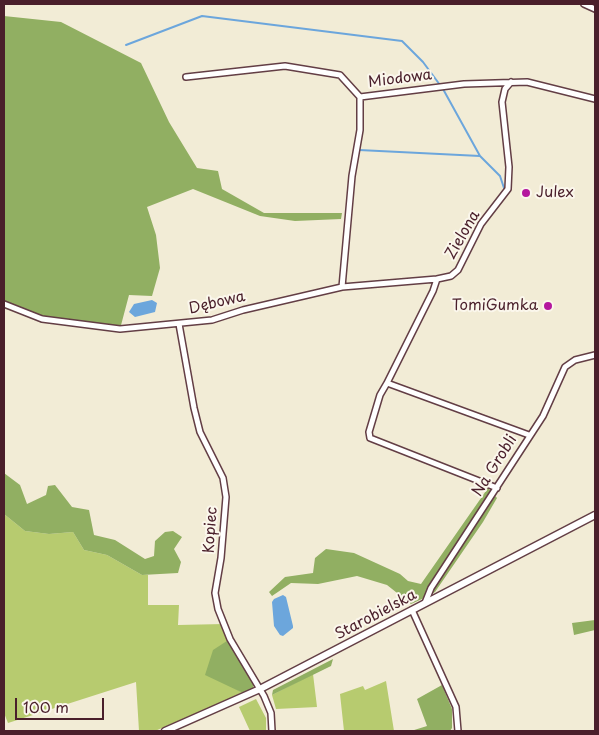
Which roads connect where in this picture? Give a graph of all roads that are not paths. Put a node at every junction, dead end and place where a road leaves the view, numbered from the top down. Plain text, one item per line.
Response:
1 (584, 4) edge
2 (595, 9) edge
3 (186, 77) dead end
4 (511, 82) junction
5 (360, 97) junction
6 (595, 98) edge
7 (437, 279) junction
8 (342, 287) junction
9 (4, 304) edge
10 (179, 324) junction
11 (595, 355) edge
12 (388, 383) junction
13 (529, 436) junction
14 (497, 488) junction
15 (595, 515) edge
16 (425, 603) junction
17 (412, 610) junction
18 (260, 689) junction
19 (165, 731) edge
20 (272, 731) edge
21 (458, 731) edge

1 - 2 street
3 - 5 street, Miodowa
4 - 5 street, Miodowa
4 - 6 street, Miodowa
4 - 7 street, Zielona
5 - 8 street
7 - 8 street, Dębowa
7 - 12 street
8 - 10 street, Dębowa
9 - 10 street, Dębowa
10 - 18 street, Kopiec
11 - 13 street, Na Grobli
12 - 13 street
12 - 14 street
13 - 14 street, Na Grobli
14 - 16 street, Na Grobli
15 - 16 street, Starobielska
16 - 17 street, Starobielska
17 - 18 street, Starobielska
17 - 21 street
18 - 19 street, Starobielska
18 - 20 street, Kopiec

